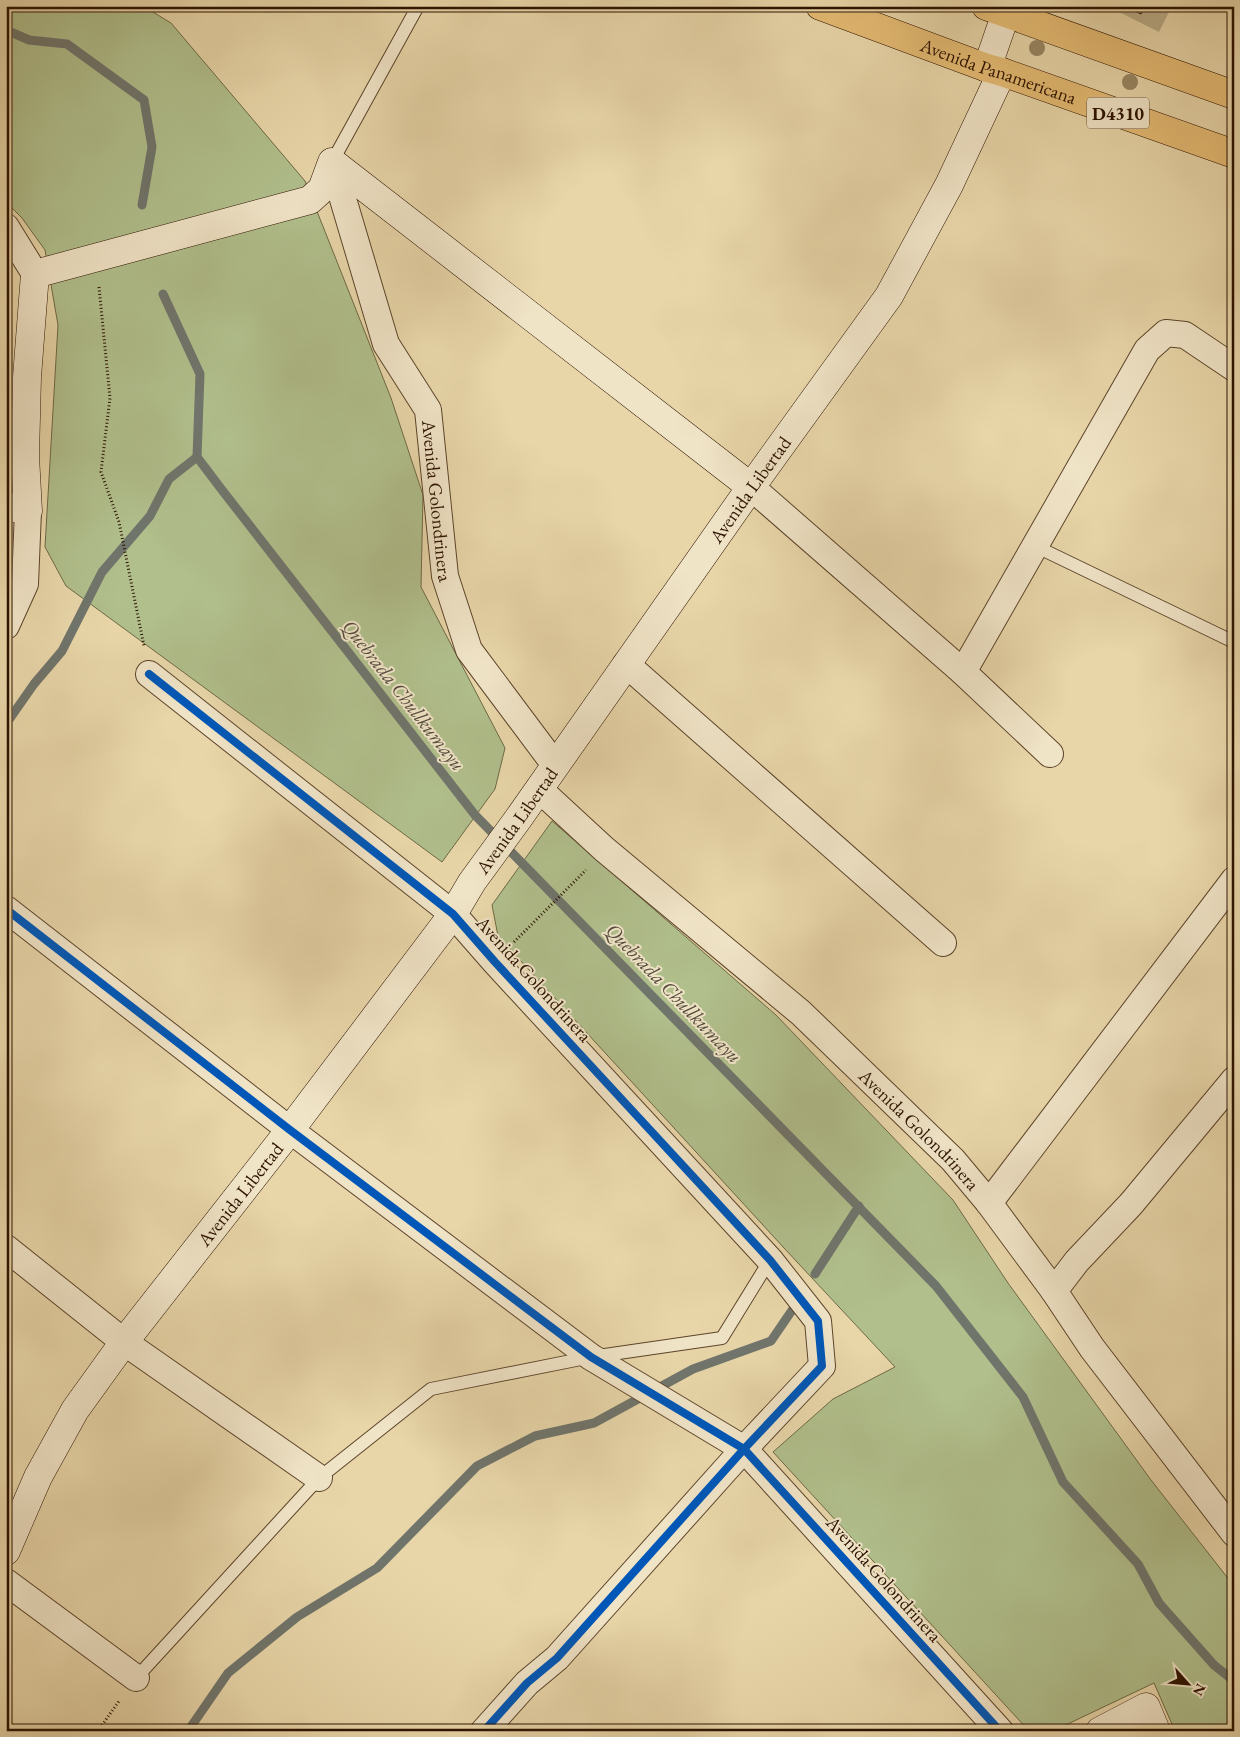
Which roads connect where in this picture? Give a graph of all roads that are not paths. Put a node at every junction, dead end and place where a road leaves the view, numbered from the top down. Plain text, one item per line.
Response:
1 (418, 6) edge
2 (820, 6) edge
3 (996, 10) edge
4 (995, 70) junction
5 (1234, 95) edge
6 (1234, 154) edge
7 (332, 162) junction
8 (6, 227) edge
9 (35, 274) junction
10 (1234, 368) edge
11 (750, 487) junction
12 (17, 509) edge
13 (1035, 546) junction
14 (6, 626) edge
15 (1234, 642) edge
16 (626, 664) junction
17 (963, 672) junction
18 (150, 674) road end
19 (1050, 754) dead end
20 (555, 766) junction
21 (539, 789) junction
22 (1234, 880) edge
23 (6, 909) edge
24 (453, 914) junction
25 (943, 943) dead end
26 (1234, 1080) edge
27 (290, 1130) junction
28 (989, 1203) junction
29 (6, 1248) edge
30 (770, 1260) junction
31 (1054, 1291) junction
32 (124, 1342) junction
33 (591, 1357) junction
34 (744, 1449) junction
35 (319, 1478) junction
36 (1234, 1533) edge
37 (6, 1552) edge
38 (6, 1582) edge
39 (136, 1678) joint
40 (484, 1731) edge
41 (1000, 1731) edge
42 (1100, 1731) edge
43 (1156, 1731) edge

1 - 7 lane
2 - 4 main road, Avenida Panamericana / D4310
3 - 4 main road, Avenida Libertad
3 - 5 main road
4 - 6 main road, Avenida Panamericana / D4310
4 - 11 main road, Avenida Libertad
7 - 9 main road
7 - 11 main road
7 - 20 street, Avenida Golondrinera
8 - 9 street
9 - 12 main road
10 - 13 street
11 - 16 main road, Avenida Libertad
11 - 17 street
12 - 14 street
13 - 15 lane
13 - 17 street
16 - 20 main road, Avenida Libertad
16 - 25 street
17 - 19 street
18 - 24 street, Avenida Golondrinera
20 - 21 main road, Avenida Libertad
21 - 24 main road, Avenida Libertad
21 - 28 street, Avenida Golondrinera
22 - 28 street
23 - 27 street, Avenida Golondrinera
24 - 27 main road, Avenida Libertad
24 - 30 street, Avenida Golondrinera
26 - 31 street
27 - 32 main road, Avenida Libertad
27 - 33 street, Avenida Golondrinera
28 - 31 street, Avenida Golondrinera
29 - 32 street
30 - 33 lane
30 - 34 street, Avenida Golondrinera
31 - 36 street, Avenida Golondrinera
32 - 35 street
32 - 37 main road, Avenida Libertad
33 - 34 street, Avenida Golondrinera
33 - 35 lane
34 - 40 street
34 - 41 street, Avenida Golondrinera
35 - 39 lane
38 - 39 street
42 - 43 main road

